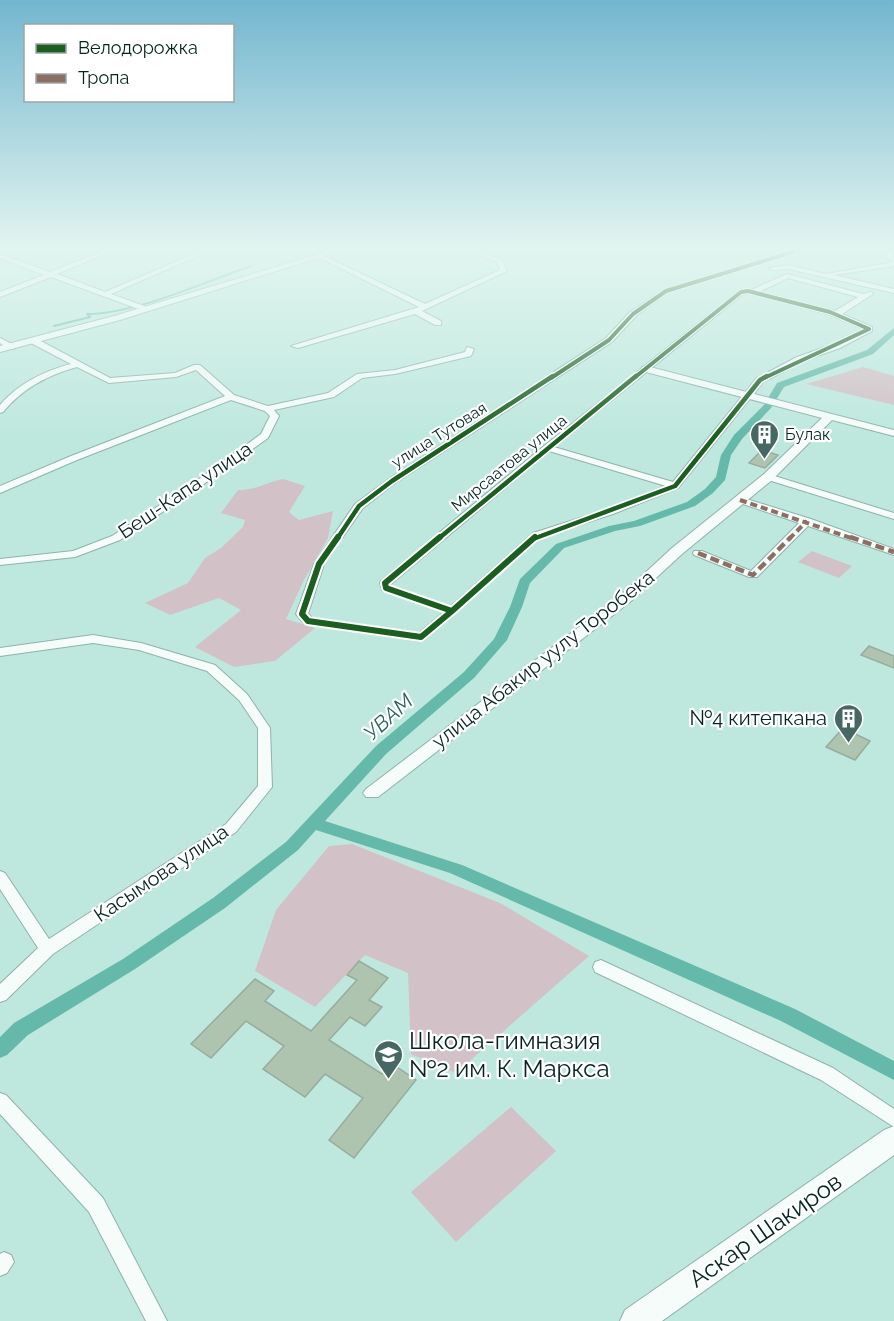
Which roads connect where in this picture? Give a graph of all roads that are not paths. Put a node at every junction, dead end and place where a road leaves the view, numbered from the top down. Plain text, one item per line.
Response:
1 (121, 312) edge
2 (414, 312) edge
3 (417, 312) edge
4 (636, 312) edge
5 (717, 312) edge
6 (822, 312) edge
7 (840, 312) edge
8 (834, 315) junction
9 (438, 323) dead end
10 (34, 341) junction
11 (4, 345) edge
12 (295, 346) dead end
13 (470, 349) dead end
14 (78, 364) junction
15 (646, 369) junction
16 (231, 397) junction
17 (751, 397) junction
18 (0, 410) edge
19 (268, 410) junction
20 (830, 416) junction
21 (894, 433) edge
22 (547, 448) junction
23 (768, 477) junction
24 (675, 486) junction
25 (0, 490) edge
26 (740, 500) junction
27 (894, 516) edge
28 (807, 521) junction
29 (894, 552) edge
30 (698, 553) dead end
31 (0, 562) edge
32 (452, 611) junction
33 (0, 652) edge
34 (372, 793) dead end
35 (0, 877) edge
36 (47, 949) junction
37 (601, 967) dead end
38 (0, 995) edge
39 (0, 1101) edge
40 (894, 1119) edge
41 (894, 1139) edge
42 (157, 1321) edge
43 (636, 1321) edge

1 - 10 street
2 - 12 street
3 - 9 street
4 - 32 street, улица Тутовая
5 - 15 street, Мирсаатова улица
6 - 8 street
7 - 8 street
8 - 17 street
10 - 11 street
10 - 14 street
13 - 19 street
14 - 16 street
14 - 18 street
15 - 17 street
15 - 22 street, Мирсаатова улица
16 - 19 street
16 - 25 street
17 - 20 street
17 - 24 street
19 - 31 street, Беш-Капа улица
20 - 21 street
20 - 23 street, улица Абакир уулу Торобека
22 - 24 street, Мирсаатова улица
22 - 32 street, Мирсаатова улица
23 - 26 street, улица Абакир уулу Торобека
23 - 27 street
24 - 32 street
26 - 28 street
26 - 34 street, улица Абакир уулу Торобека
28 - 29 street
28 - 30 street
33 - 36 street, Касымова улица
35 - 36 street
36 - 38 street, Касымова улица
37 - 40 street
39 - 42 street
41 - 43 main road, Аскар Шакиров

